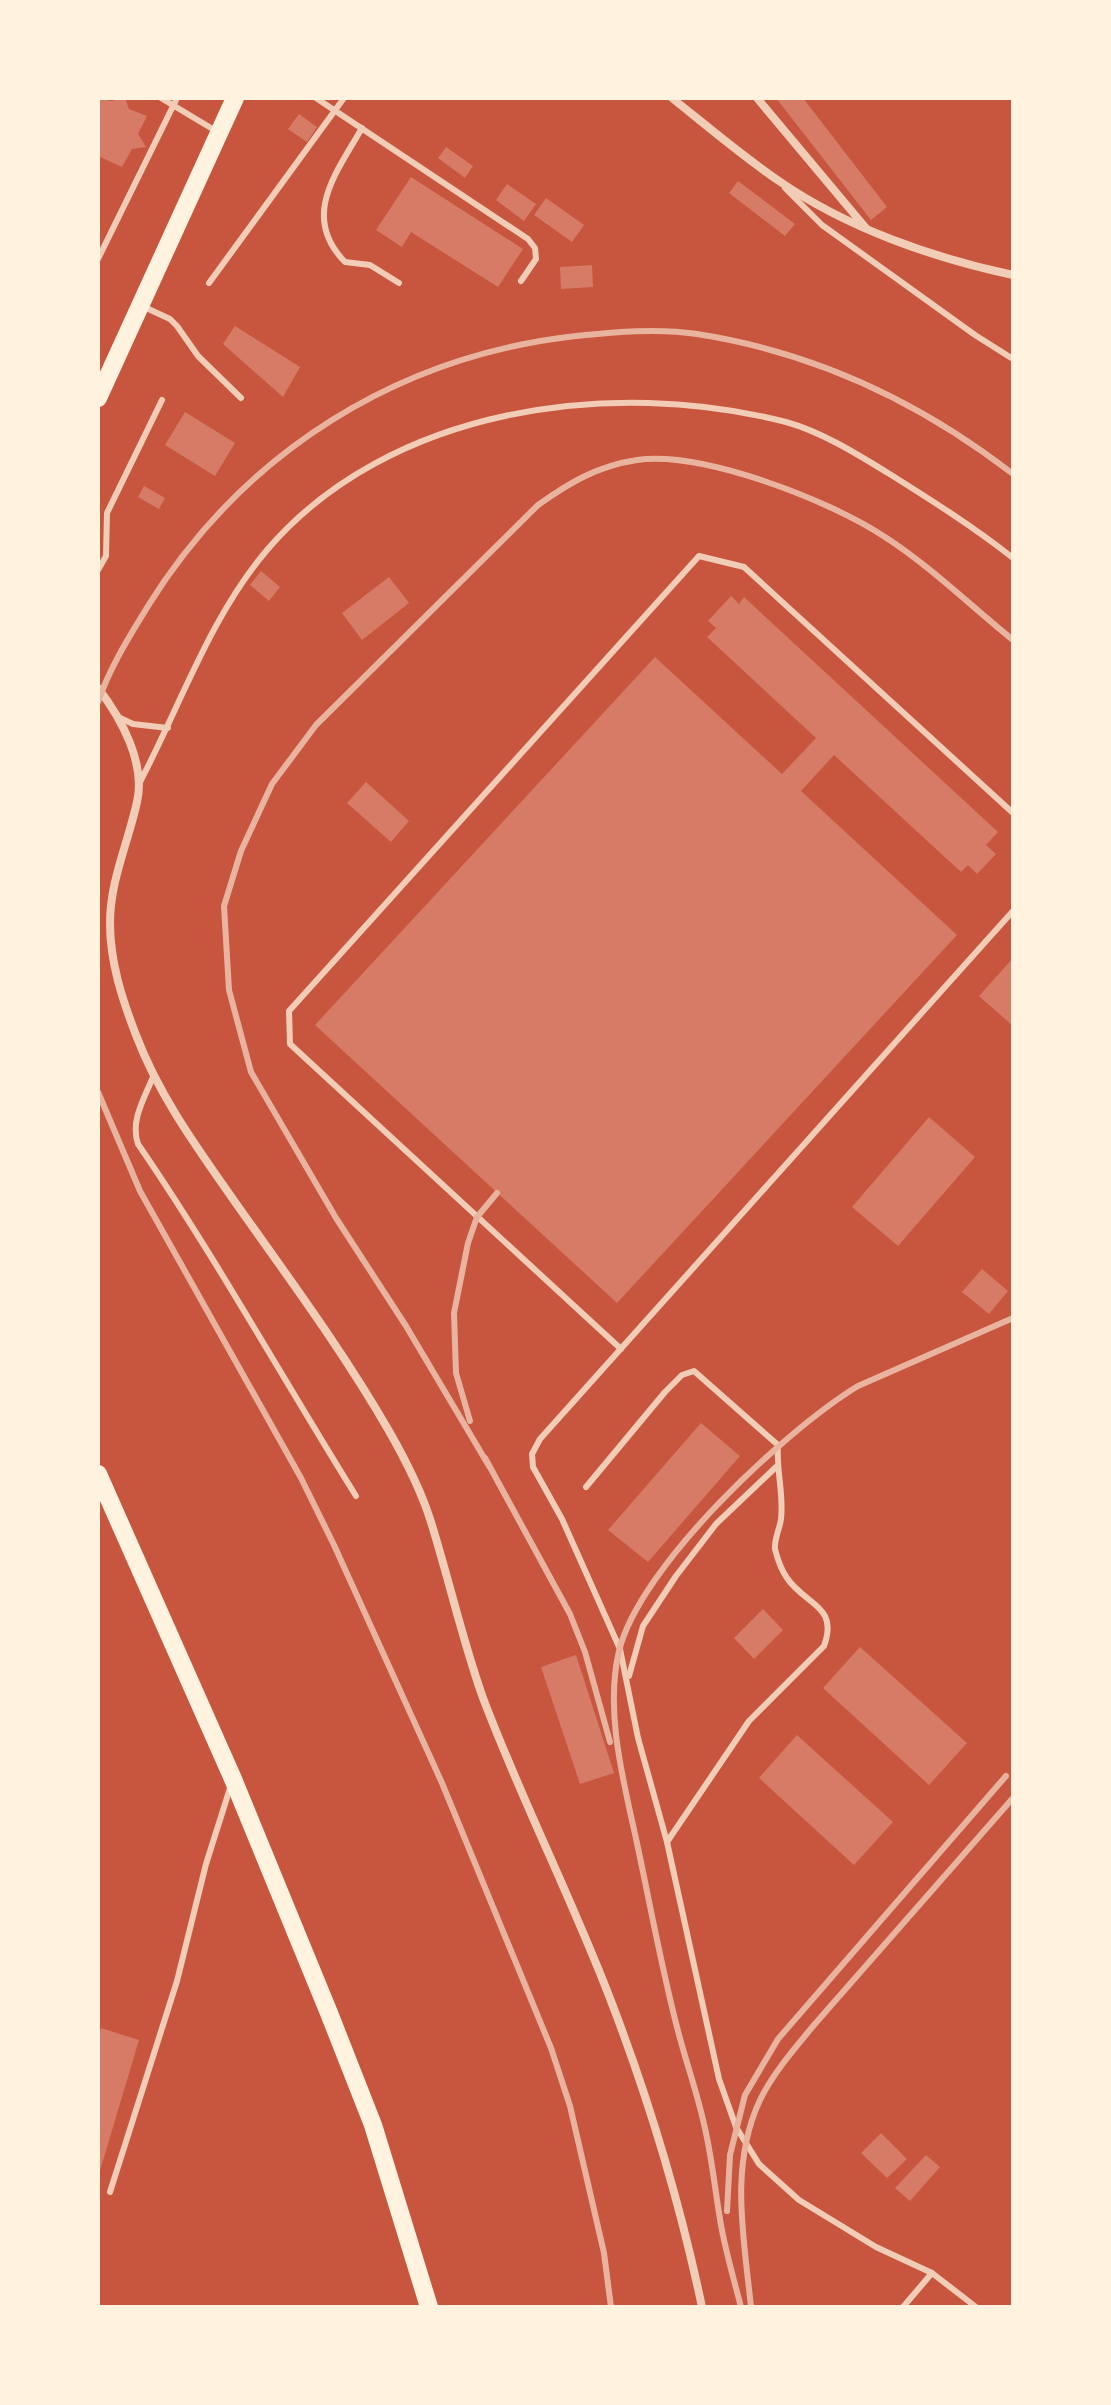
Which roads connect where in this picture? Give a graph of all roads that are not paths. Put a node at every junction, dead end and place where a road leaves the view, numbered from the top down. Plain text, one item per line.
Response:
1 (161, 98) edge
2 (177, 98) edge
3 (235, 98) edge
4 (316, 98) edge
5 (344, 98) edge
6 (672, 98) edge
7 (757, 98) edge
8 (173, 106) junction
9 (336, 111) junction
10 (362, 128) junction
11 (219, 133) junction
12 (780, 182) junction
13 (868, 231) junction
14 (98, 259) edge
15 (1013, 275) edge
16 (521, 281) dead end
17 (209, 283) dead end
18 (399, 283) dead end
19 (139, 304) junction
20 (1013, 359) edge
21 (98, 398) edge
22 (241, 398) dead end
23 (162, 400) dead end
24 (1013, 558) edge
25 (98, 570) edge
26 (98, 688) edge
27 (117, 717) junction
28 (168, 728) junction
29 (138, 785) junction
30 (1013, 813) edge
31 (1013, 911) edge
32 (153, 1077) junction
33 (621, 1349) junction
34 (776, 1467) junction
35 (98, 1474) edge
36 (586, 1487) dead end
37 (356, 1496) dead end
38 (628, 1679) junction
39 (233, 1779) junction
40 (667, 1842) junction
41 (110, 2192) dead end
42 (932, 2273) junction
43 (429, 2307) edge
44 (702, 2307) edge
45 (903, 2307) edge
46 (976, 2307) edge

1 - 8 lane
2 - 8 lane
3 - 11 main road
4 - 9 lane
5 - 9 lane
6 - 12 street
7 - 13 street
8 - 11 lane
8 - 14 lane
9 - 10 lane
9 - 17 lane
10 - 16 lane
10 - 18 lane
11 - 19 main road
12 - 13 street
12 - 20 lane
13 - 15 street
19 - 21 main road
19 - 22 lane
23 - 25 lane
24 - 28 lane
26 - 27 street
27 - 28 lane
27 - 29 street
28 - 29 lane
29 - 32 street
30 - 33 lane
31 - 33 lane
32 - 37 lane
32 - 44 street
33 - 38 lane
34 - 36 lane
34 - 38 lane
34 - 40 lane
35 - 39 main road
38 - 40 lane
39 - 41 lane
39 - 43 main road
40 - 42 lane
42 - 45 lane
42 - 46 lane

